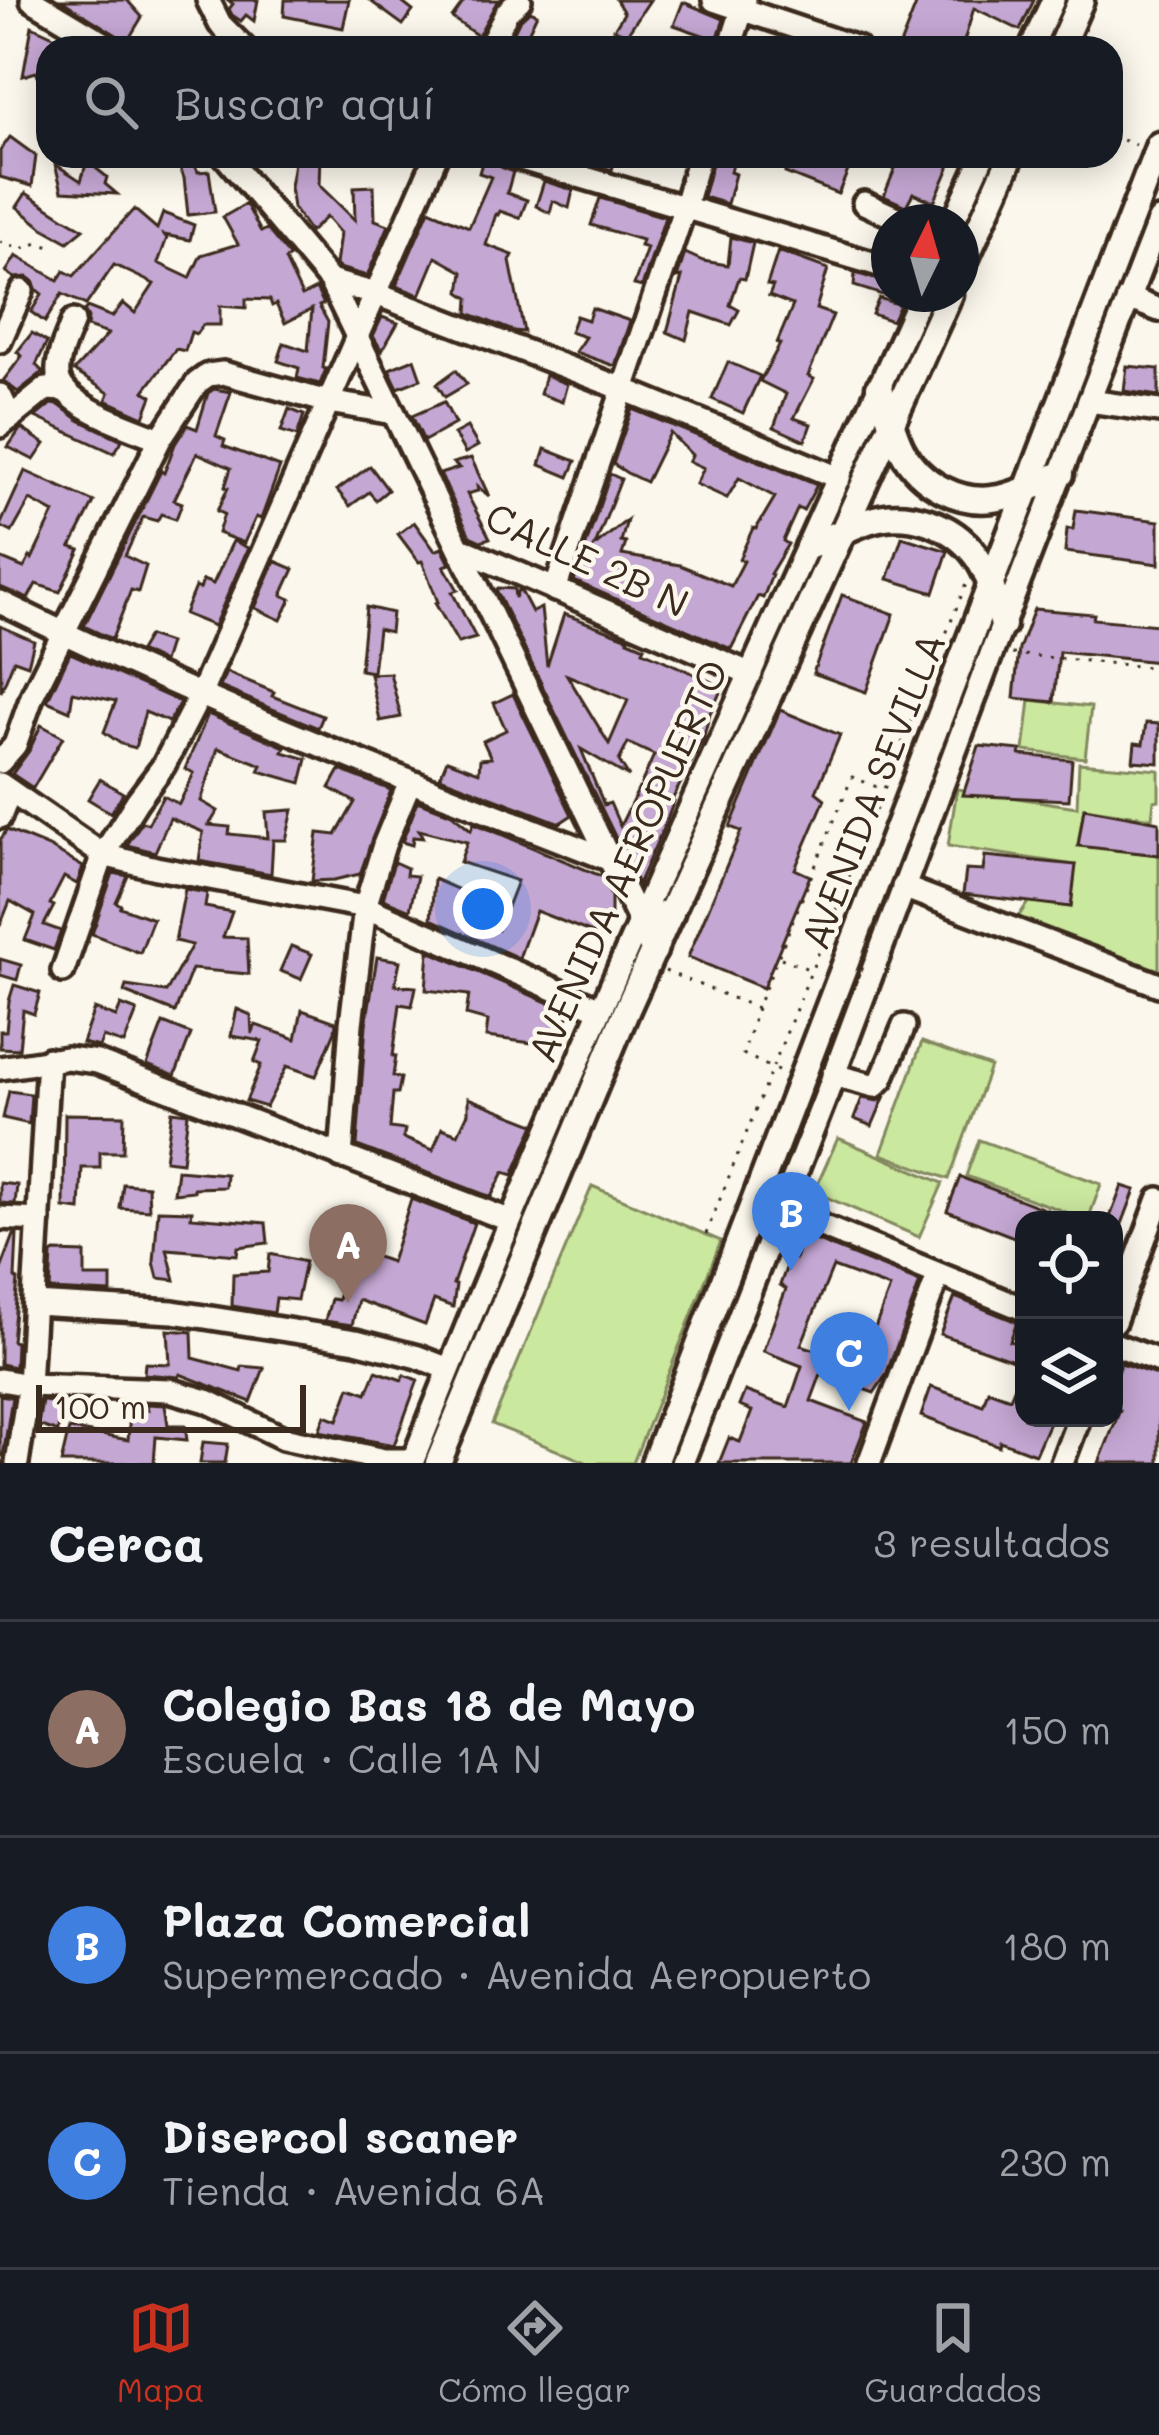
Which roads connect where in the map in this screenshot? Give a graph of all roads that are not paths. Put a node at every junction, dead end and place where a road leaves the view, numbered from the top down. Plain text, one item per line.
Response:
1 (32, 0) edge
2 (208, 0) edge
3 (520, 0) edge
4 (714, 0) edge
5 (1053, 0) edge
6 (1081, 0) edge
7 (744, 5) edge
8 (92, 36) edge
9 (232, 36) edge
10 (495, 36) edge
11 (734, 36) edge
12 (825, 36) edge
13 (1036, 36) edge
14 (1065, 36) edge
15 (1159, 145) edge
16 (235, 168) edge
17 (431, 168) edge
18 (550, 168) edge
19 (696, 168) edge
20 (978, 168) edge
21 (1006, 168) edge
22 (864, 203) dead end
23 (961, 204) edge
24 (871, 206) edge
25 (684, 209) junction
26 (1159, 220) edge
27 (979, 228) edge
28 (871, 263) edge
29 (331, 281) junction
30 (22, 291) dead end
31 (376, 294) junction
32 (1129, 298) junction
33 (1159, 310) edge
34 (913, 312) edge
35 (942, 312) edge
36 (73, 321) dead end
37 (356, 337) junction
38 (0, 341) edge
39 (879, 387) junction
40 (623, 389) junction
41 (64, 390) junction
42 (0, 395) edge
43 (1089, 401) junction
44 (328, 402) junction
45 (1159, 410) edge
46 (394, 413) junction
47 (6, 422) edge
48 (893, 422) junction
49 (160, 439) junction
50 (1061, 474) junction
51 (838, 478) junction
52 (1027, 489) junction
53 (844, 532) junction
54 (808, 547) junction
55 (462, 549) junction
56 (991, 586) junction
57 (555, 590) junction
58 (0, 602) edge
59 (1003, 625) junction
60 (62, 633) junction
61 (751, 674) junction
62 (201, 693) junction
63 (0, 762) edge
64 (410, 782) junction
65 (5, 788) edge
66 (0, 817) edge
67 (103, 855) junction
68 (608, 859) junction
69 (903, 887) junction
70 (364, 907) junction
71 (671, 913) junction
72 (639, 920) junction
73 (657, 960) junction
74 (63, 971) dead end
75 (1159, 986) edge
76 (600, 1010) junction
77 (904, 1026) dead end
78 (48, 1059) junction
79 (0, 1068) edge
80 (833, 1075) junction
81 (341, 1157) junction
82 (1159, 1199) edge
83 (780, 1209) junction
84 (0, 1218) edge
85 (39, 1220) junction
86 (509, 1220) junction
87 (1154, 1228) edge
88 (938, 1276) junction
89 (34, 1304) junction
90 (1015, 1306) edge
91 (1115, 1319) edge
92 (1123, 1347) edge
93 (1159, 1361) edge
94 (448, 1369) junction
95 (0, 1380) edge
96 (29, 1385) junction
97 (1076, 1427) edge
98 (421, 1462) edge
99 (17, 1463) edge
100 (654, 1463) edge
101 (682, 1463) edge
102 (868, 1463) edge
103 (1062, 1463) edge

1 - 8 street
2 - 9 street
3 - 10 street
4 - 7 street
5 - 13 street
6 - 14 main road
7 - 11 street
7 - 12 street
15 - 52 main road, AVENIDA SEVILLA
16 - 29 street, CALLE 2B N
17 - 31 street
18 - 25 street
19 - 25 street
20 - 23 street
21 - 27 main road
22 - 24 street
25 - 28 street
25 - 40 street
26 - 32 street
29 - 31 street
29 - 37 street, CALLE 2B N
30 - 38 street
31 - 37 street
31 - 40 street
32 - 33 street
32 - 43 street
34 - 39 street, AVENIDA AEROPUERTO
35 - 48 main road
36 - 41 street
37 - 44 street
37 - 46 street, CALLE 2B N
39 - 48 main road
39 - 51 street, AVENIDA AEROPUERTO
40 - 51 street
40 - 57 street
41 - 47 street
41 - 49 street
42 - 47 street
43 - 45 street
43 - 50 street
44 - 46 street
44 - 49 street
44 - 62 street
46 - 55 street, CALLE 2B N
48 - 52 main road
48 - 53 main road
49 - 60 street
50 - 52 main road
50 - 59 street
51 - 54 street, AVENIDA AEROPUERTO
52 - 56 main road, AVENIDA SEVILLA
53 - 54 main road
53 - 56 main road
53 - 71 main road
54 - 61 street, AVENIDA AEROPUERTO
55 - 57 street, CALLE 2B N
55 - 68 street
56 - 59 main road
56 - 100 main road, AVENIDA SEVILLA
57 - 61 street, CALLE 2B N
58 - 60 street
59 - 69 street
60 - 62 street
60 - 63 street
61 - 72 street, AVENIDA AEROPUERTO
62 - 64 street
62 - 67 street
64 - 68 street
64 - 70 street
65 - 66 street
65 - 67 street
67 - 70 street
67 - 74 street
68 - 72 street
69 - 75 street
69 - 80 street
70 - 76 street
70 - 81 street
71 - 72 main road
71 - 73 main road
72 - 73 main road
72 - 76 street, AVENIDA AEROPUERTO
73 - 98 main road
76 - 86 street, AVENIDA AEROPUERTO
77 - 80 street
78 - 79 street
78 - 81 street
78 - 85 street
80 - 83 street
81 - 86 street
82 - 87 street
83 - 88 street
83 - 101 street
84 - 85 street
85 - 89 street
86 - 94 street, AVENIDA AEROPUERTO
87 - 91 street
88 - 90 street
88 - 102 street
89 - 94 street
89 - 96 street
92 - 93 street
94 - 98 street, AVENIDA AEROPUERTO
95 - 96 street
96 - 98 street
96 - 99 street
97 - 103 street

